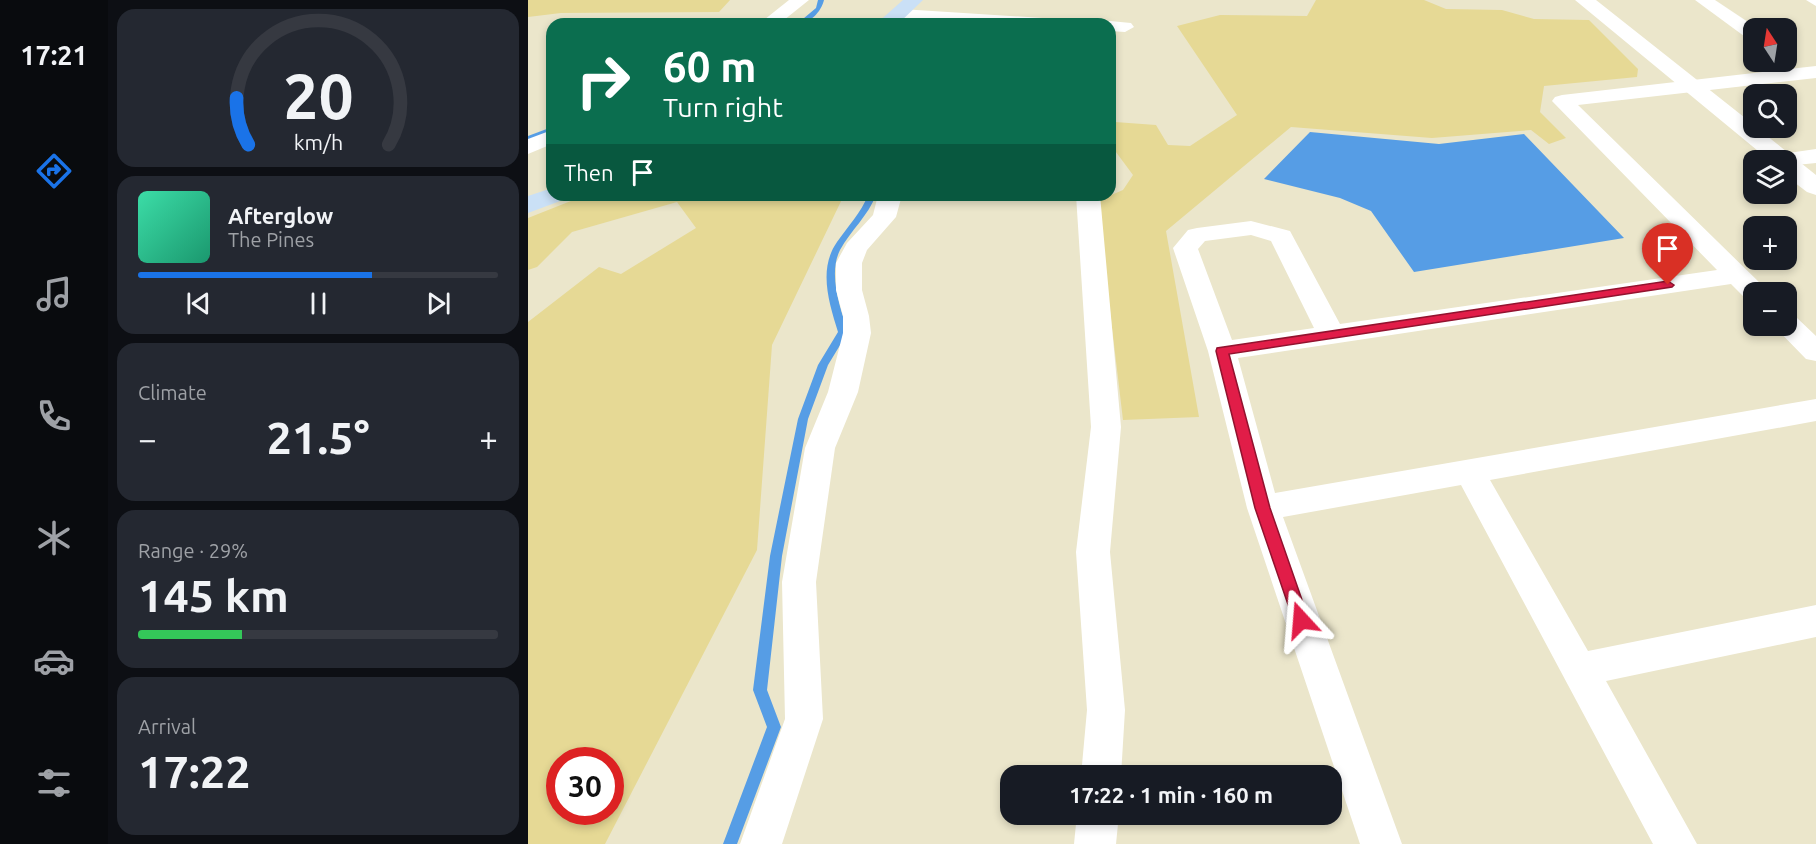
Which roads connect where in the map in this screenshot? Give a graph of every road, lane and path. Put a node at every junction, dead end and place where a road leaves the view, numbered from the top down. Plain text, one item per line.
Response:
1 (800, 0) edge
2 (1584, 0) edge
3 (1704, 0) edge
4 (900, 13) edge
5 (776, 18) edge
6 (972, 18) edge
7 (1743, 27) edge
8 (1797, 64) edge
9 (1812, 73) edge
10 (1688, 87) junction
11 (546, 139) edge
12 (528, 147) edge
13 (1770, 150) edge
14 (1816, 156) edge
15 (1797, 159) edge
16 (1797, 172) edge
17 (1816, 187) edge
18 (546, 198) edge
19 (888, 201) edge
20 (1088, 201) edge
21 (528, 205) edge
22 (1743, 282) edge
23 (1743, 284) edge
24 (1331, 334) junction
25 (1797, 334) edge
26 (1222, 351) junction
27 (1816, 352) edge
28 (1816, 410) edge
29 (1470, 473) junction
30 (1263, 508) junction
31 (1816, 621) edge
32 (1578, 670) junction
33 (1102, 765) edge
34 (1097, 825) edge
35 (761, 844) edge
36 (1095, 844) edge
37 (1381, 844) edge
38 (1676, 844) edge

1 - 5 street
2 - 10 street
3 - 7 street
4 - 6 street
8 - 9 street
9 - 10 street
10 - 13 street
10 - 22 street
11 - 12 street
14 - 15 street
16 - 17 street
18 - 21 main road
19 - 35 street
20 - 33 street
23 - 24 street
24 - 26 street
24 - 26 street
25 - 27 street
26 - 30 street
28 - 29 street
29 - 30 street
29 - 32 street
30 - 37 street
31 - 32 street
32 - 38 street
34 - 36 street

